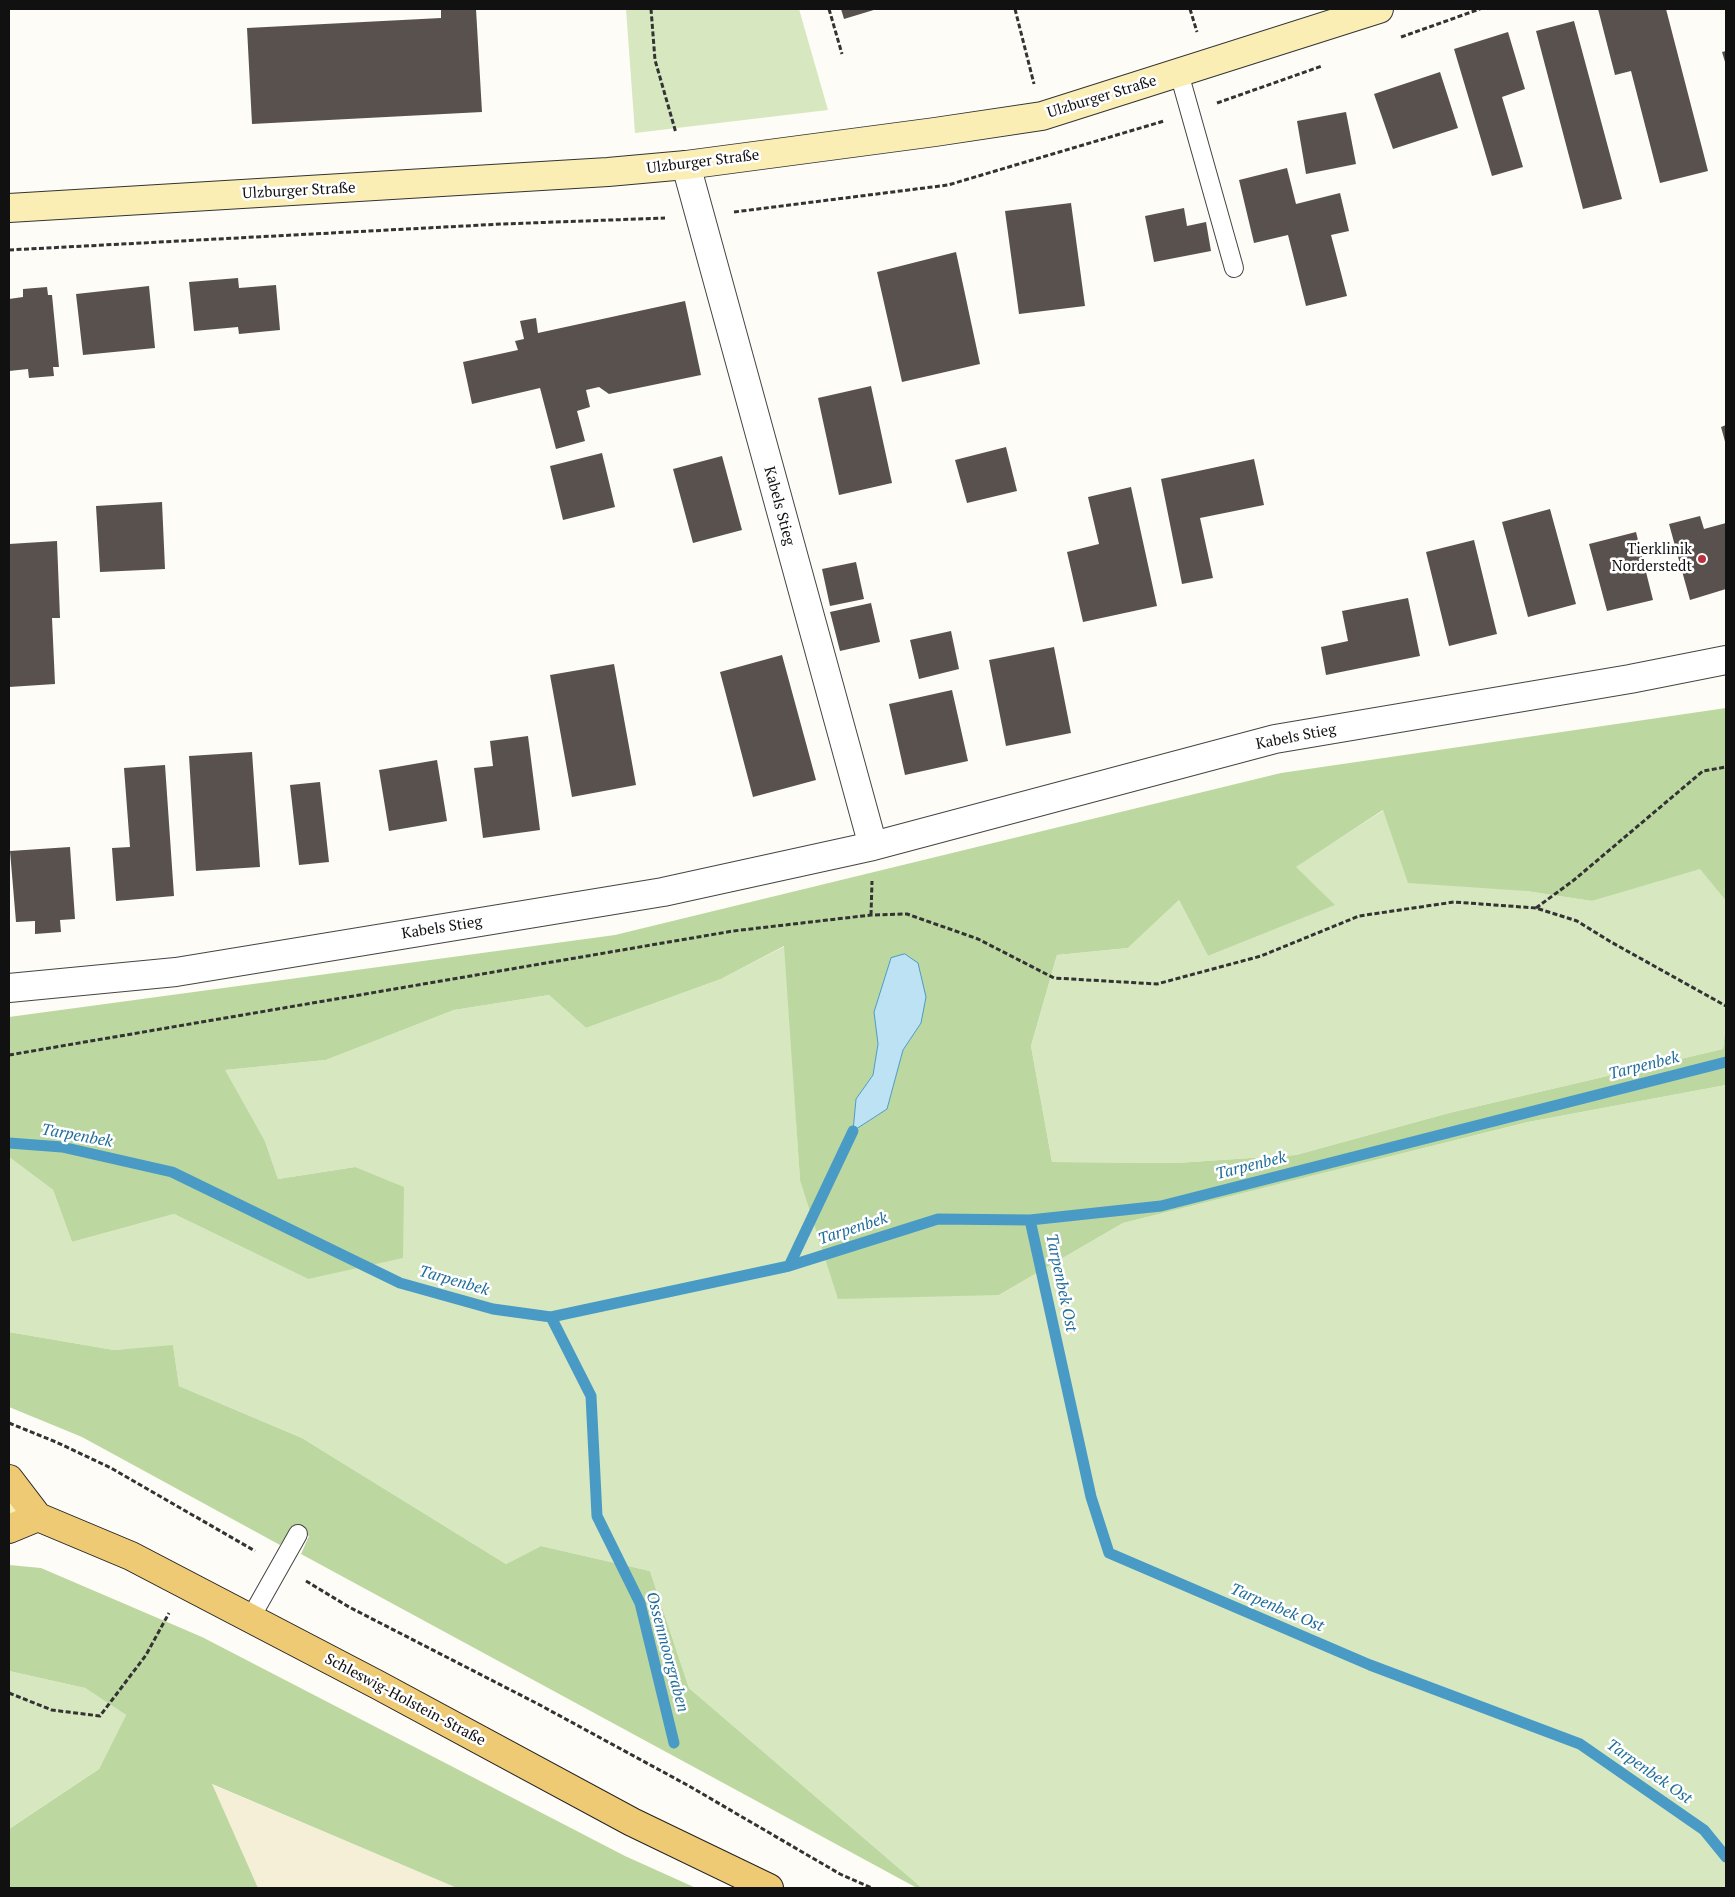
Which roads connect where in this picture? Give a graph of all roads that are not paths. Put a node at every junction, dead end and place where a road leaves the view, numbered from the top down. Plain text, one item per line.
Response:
1 (1376, 9) edge
2 (1179, 73) junction
3 (686, 165) junction
4 (9, 208) edge
5 (1234, 268) dead end
6 (1726, 660) edge
7 (872, 846) junction
8 (9, 988) edge
9 (9, 1479) edge
10 (9, 1506) edge
11 (38, 1517) junction
12 (9, 1528) edge
13 (298, 1534) dead end
14 (250, 1618) junction
15 (769, 1888) edge

1 - 2 main road, Ulzburger Straße
2 - 3 main road, Ulzburger Straße
2 - 5 lane
3 - 4 main road, Ulzburger Straße
3 - 7 street, Kabels Stieg
6 - 7 street, Kabels Stieg
7 - 8 street, Kabels Stieg
9 - 11 main road, Schleswig-Holstein-Straße
10 - 11 main road, Schleswig-Holstein-Straße
11 - 12 main road
11 - 14 main road, Schleswig-Holstein-Straße
13 - 14 lane
14 - 15 main road, Schleswig-Holstein-Straße

